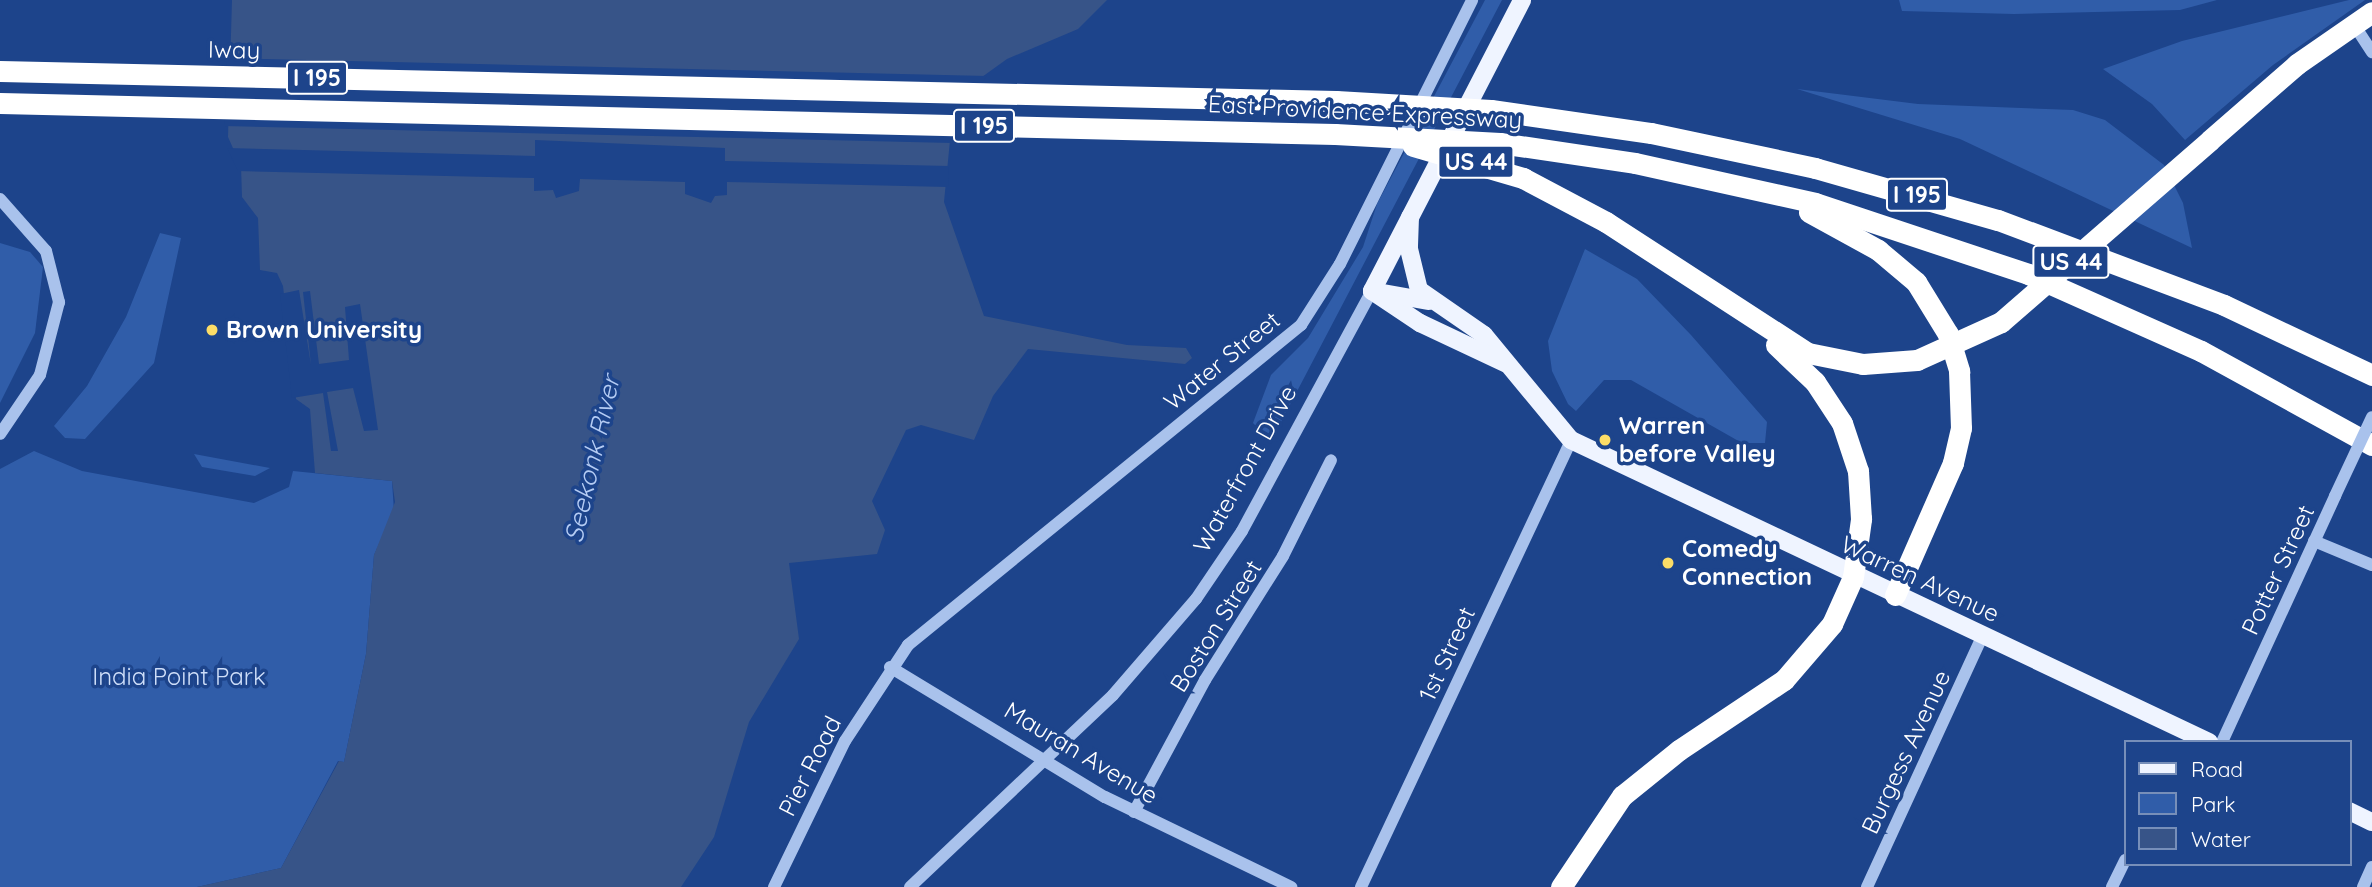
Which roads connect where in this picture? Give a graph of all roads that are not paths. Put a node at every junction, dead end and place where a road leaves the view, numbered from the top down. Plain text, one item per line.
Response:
1 (1472, 0) edge
2 (1522, 0) edge
3 (2372, 12) edge
4 (2353, 23) junction
5 (2372, 52) edge
6 (0, 71) edge
7 (634, 85) joint
8 (0, 103) edge
9 (1335, 134) junction
10 (1722, 180) junction
11 (0, 199) edge
12 (1410, 217) junction
13 (1372, 291) junction
14 (1714, 296) junction
15 (1431, 302) junction
16 (1508, 364) junction
17 (2372, 375) edge
18 (2372, 417) edge
19 (0, 434) edge
20 (1572, 440) junction
21 (2372, 445) edge
22 (1331, 460) dead end
23 (2314, 541) junction
24 (2372, 565) edge
25 (1895, 595) junction
26 (1983, 635) junction
27 (890, 667) junction
28 (2183, 736) edge
29 (2200, 740) edge
30 (2223, 740) edge
31 (1047, 758) junction
32 (1134, 812) junction
33 (2351, 812) edge
34 (2372, 822) edge
35 (2124, 862) edge
36 (2372, 867) edge
37 (774, 887) edge
38 (910, 887) edge
39 (1291, 887) edge
40 (1361, 887) edge
41 (1561, 887) edge
42 (1867, 887) edge
43 (2112, 887) edge
44 (2362, 887) edge

1 - 27 street, Water Street
2 - 12 main road, Waterfront Drive
3 - 4 highway, US 44
4 - 5 street
4 - 14 highway, US 44, bridge
6 - 7 highway, Iway / I 195
7 - 17 highway, East Providence Expressway / I 195, bridge
8 - 9 highway, East Providence Expressway / I 195
9 - 10 highway, East Providence Expressway / I 195, bridge
9 - 14 highway, US 44, bridge
10 - 21 highway, East Providence Expressway / I 195
10 - 25 highway
11 - 19 street
12 - 13 main road, Waterfront Drive
12 - 15 main road, Warren Avenue
13 - 15 main road
13 - 16 main road
13 - 31 street, Waterfront Drive
14 - 41 highway, bridge
15 - 16 main road, Warren Avenue
16 - 20 main road, Warren Avenue
18 - 23 street, Potter Street, bridge
20 - 25 main road, Warren Avenue
20 - 40 street, 1st Street
22 - 32 street, Boston Street
23 - 24 street
23 - 30 street, Potter Street
25 - 26 main road, Warren Avenue
26 - 28 main road, Warren Avenue
26 - 42 street, Burgess Avenue
27 - 31 street, Mauran Avenue
27 - 37 street, Pier Road
28 - 29 main road, Warren Avenue
31 - 32 street, Mauran Avenue
31 - 38 street, Waterfront Drive
32 - 39 street, Mauran Avenue
33 - 34 main road
35 - 43 street
36 - 44 street

